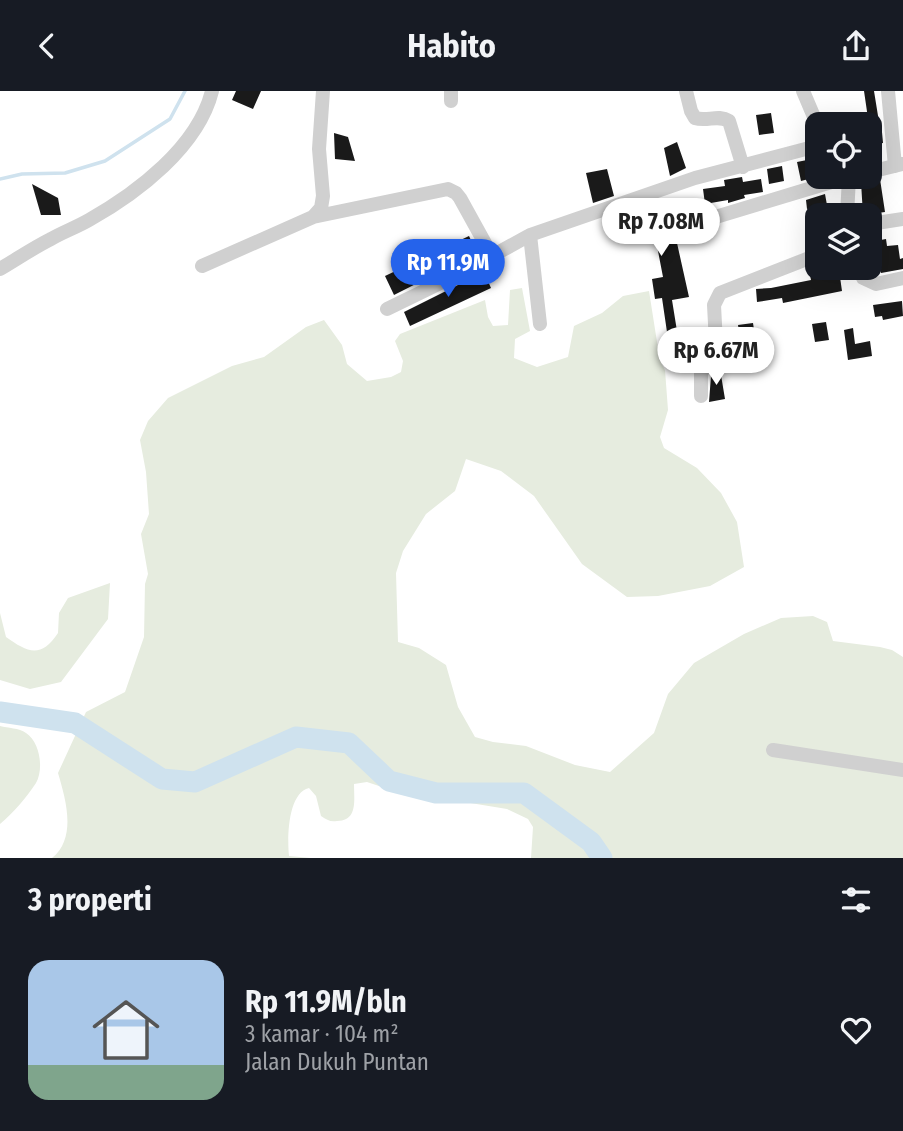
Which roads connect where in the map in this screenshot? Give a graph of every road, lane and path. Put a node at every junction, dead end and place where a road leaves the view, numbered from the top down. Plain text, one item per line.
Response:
1 (323, 91) edge
2 (686, 91) edge
3 (803, 91) edge
4 (888, 91) edge
5 (211, 94) edge
6 (812, 112) edge
7 (805, 149) edge
8 (899, 165) edge
9 (743, 167) junction
10 (810, 189) edge
11 (313, 217) junction
12 (903, 219) edge
13 (882, 222) edge
14 (676, 229) dead end
15 (530, 235) junction
16 (492, 256) junction
17 (805, 260) edge
18 (202, 266) dead end
19 (0, 269) edge
20 (903, 278) edge
21 (867, 280) edge
22 (387, 309) dead end
23 (540, 324) dead end
24 (701, 396) dead end
25 (773, 750) dead end
26 (903, 771) edge

1 - 11 street
2 - 9 street
3 - 6 street
4 - 8 street
5 - 19 street
7 - 9 street
9 - 15 street
10 - 14 street
11 - 16 street
11 - 18 street
12 - 13 street
15 - 16 street
15 - 23 street
16 - 22 street
17 - 24 street
20 - 21 street
25 - 26 street

